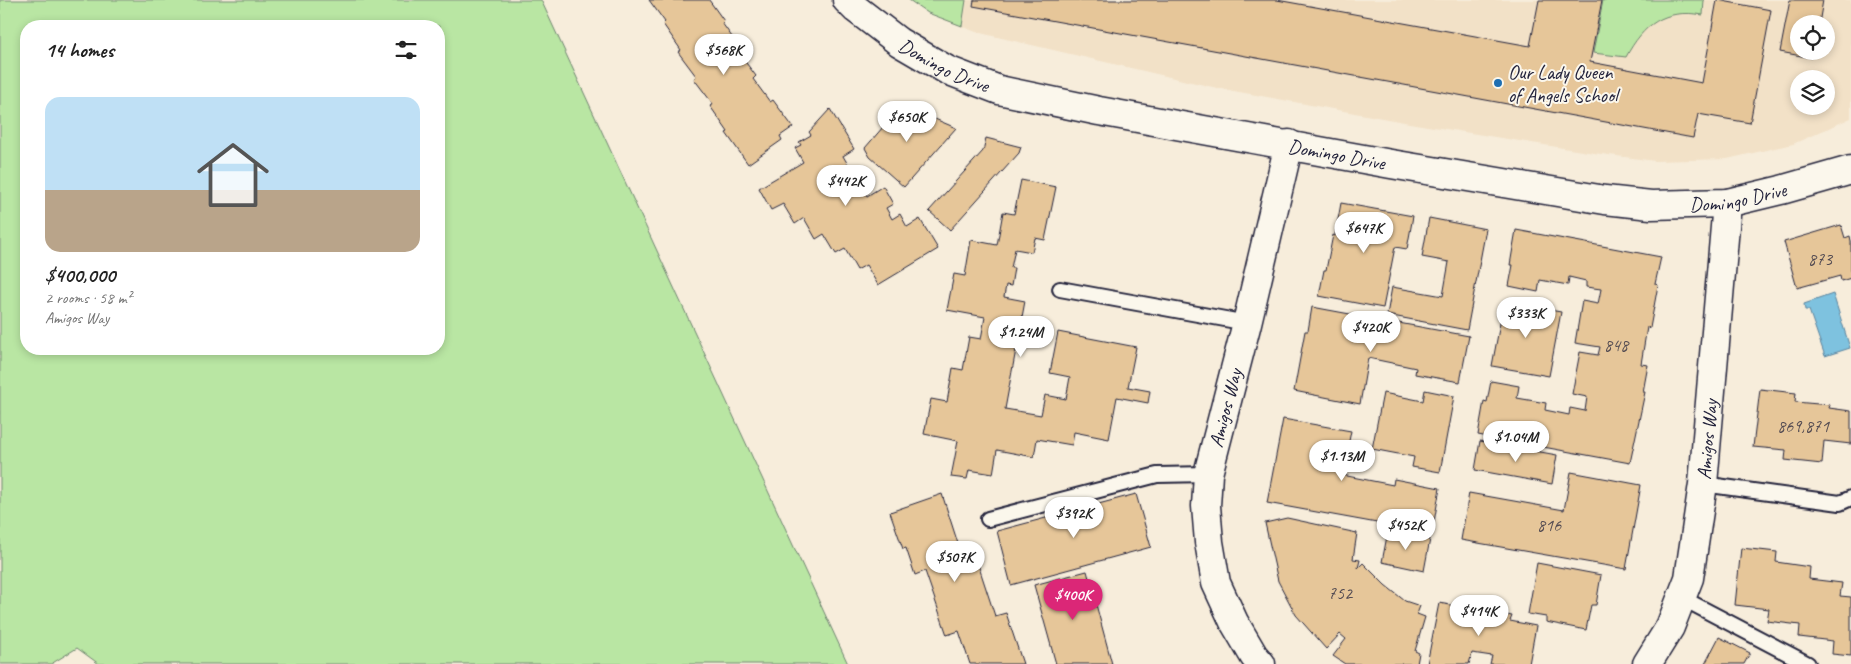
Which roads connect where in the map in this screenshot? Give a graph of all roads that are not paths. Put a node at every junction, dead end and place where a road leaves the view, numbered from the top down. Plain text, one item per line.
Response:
1 (847, 0) edge
2 (1288, 144) junction
3 (1851, 170) edge
4 (1727, 203) junction
5 (1060, 289) dead end
6 (1247, 323) junction
7 (1208, 474) junction
8 (1703, 484) junction
9 (1851, 498) edge
10 (988, 519) dead end
11 (1682, 598) junction
12 (1261, 664) edge
13 (1647, 664) edge
14 (1808, 664) edge

1 - 2 street, Domingo Drive
2 - 4 street, Domingo Drive
2 - 6 street, Amigos Way
3 - 4 street, Domingo Drive
4 - 8 street, Amigos Way
5 - 6 lane
6 - 7 street, Amigos Way
7 - 10 lane
7 - 12 street, Amigos Way
8 - 9 lane
8 - 11 street, Amigos Way
11 - 13 street, Amigos Way
11 - 14 lane

